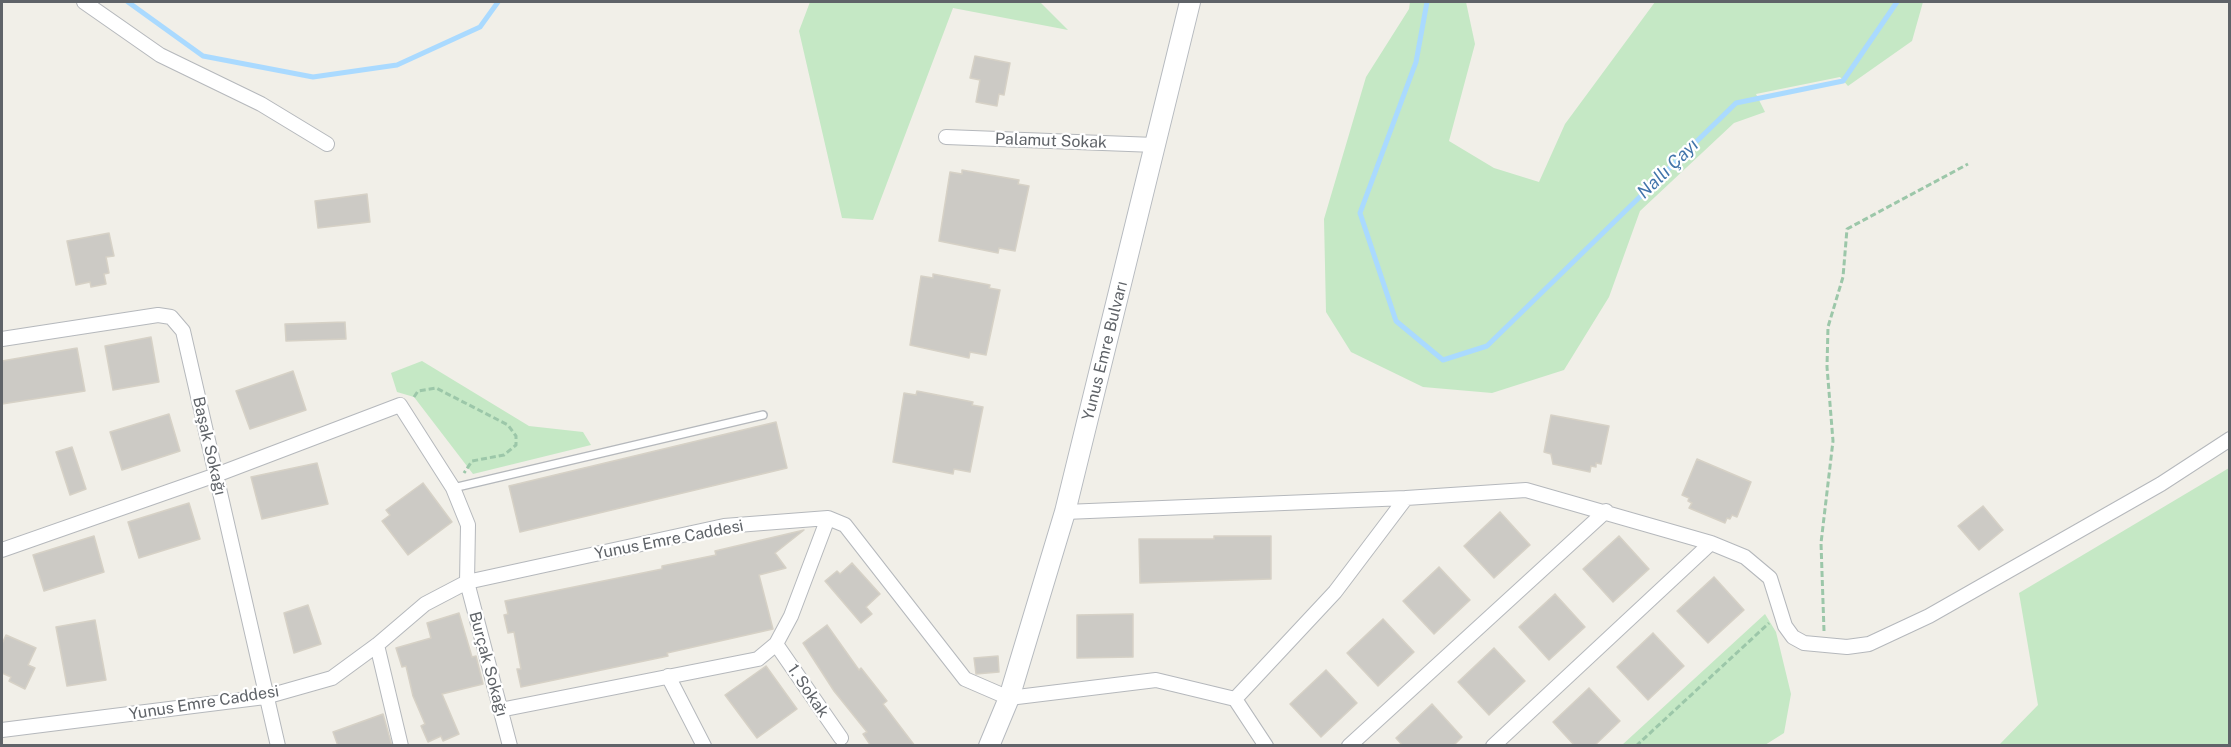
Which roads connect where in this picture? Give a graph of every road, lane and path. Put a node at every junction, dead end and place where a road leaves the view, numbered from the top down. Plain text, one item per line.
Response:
1 (84, 2) edge
2 (1191, 2) edge
3 (946, 137) dead end
4 (327, 144) dead end
5 (1155, 146) junction
6 (1968, 164) dead end
7 (2, 339) edge
8 (402, 407) junction
9 (763, 415) dead end
10 (2229, 439) edge
11 (216, 475) junction
12 (453, 488) junction
13 (1406, 498) junction
14 (1606, 511) junction
15 (1065, 512) junction
16 (828, 518) junction
17 (1711, 543) junction
18 (2, 550) edge
19 (467, 582) junction
20 (1781, 612) junction
21 (776, 644) junction
22 (377, 645) junction
23 (1822, 645) junction
24 (668, 676) junction
25 (265, 696) junction
26 (1009, 698) junction
27 (1235, 699) junction
28 (500, 710) junction
29 (2, 729) edge
30 (841, 738) dead end
31 (278, 746) edge
32 (401, 746) edge
33 (510, 746) edge
34 (704, 746) edge
35 (989, 746) edge
36 (1266, 746) edge
37 (1349, 746) edge
38 (1493, 746) edge
39 (1636, 746) edge

1 - 4 street
2 - 5 street, Yunus Emre Bulvarı
3 - 5 street, Palamut Sokak
5 - 15 street, Yunus Emre Bulvarı
6 - 23 path
7 - 11 street, Başak Sokağı
8 - 11 street
8 - 12 street, Burçak Sokağı
8 - 12 path
9 - 12 lane
10 - 23 street
11 - 18 street
11 - 25 street, Başak Sokağı
12 - 19 street, Burçak Sokağı
13 - 14 street
13 - 15 street
13 - 27 street
14 - 17 street
14 - 37 street
15 - 26 street, Yunus Emre Bulvarı
16 - 19 street, Yunus Emre Caddesi
16 - 21 street
16 - 26 street
17 - 20 street
17 - 38 street
19 - 22 street, Yunus Emre Caddesi
19 - 28 street, Burçak Sokağı
20 - 23 street
20 - 39 path
21 - 24 street
21 - 30 street, 1. Sokak
22 - 25 street, Yunus Emre Caddesi
22 - 32 street
24 - 28 street
24 - 34 street
25 - 29 street, Yunus Emre Caddesi
25 - 31 street, Başak Sokağı
26 - 27 street
26 - 35 street, Yunus Emre Bulvarı
27 - 36 street
28 - 33 street, Burçak Sokağı

